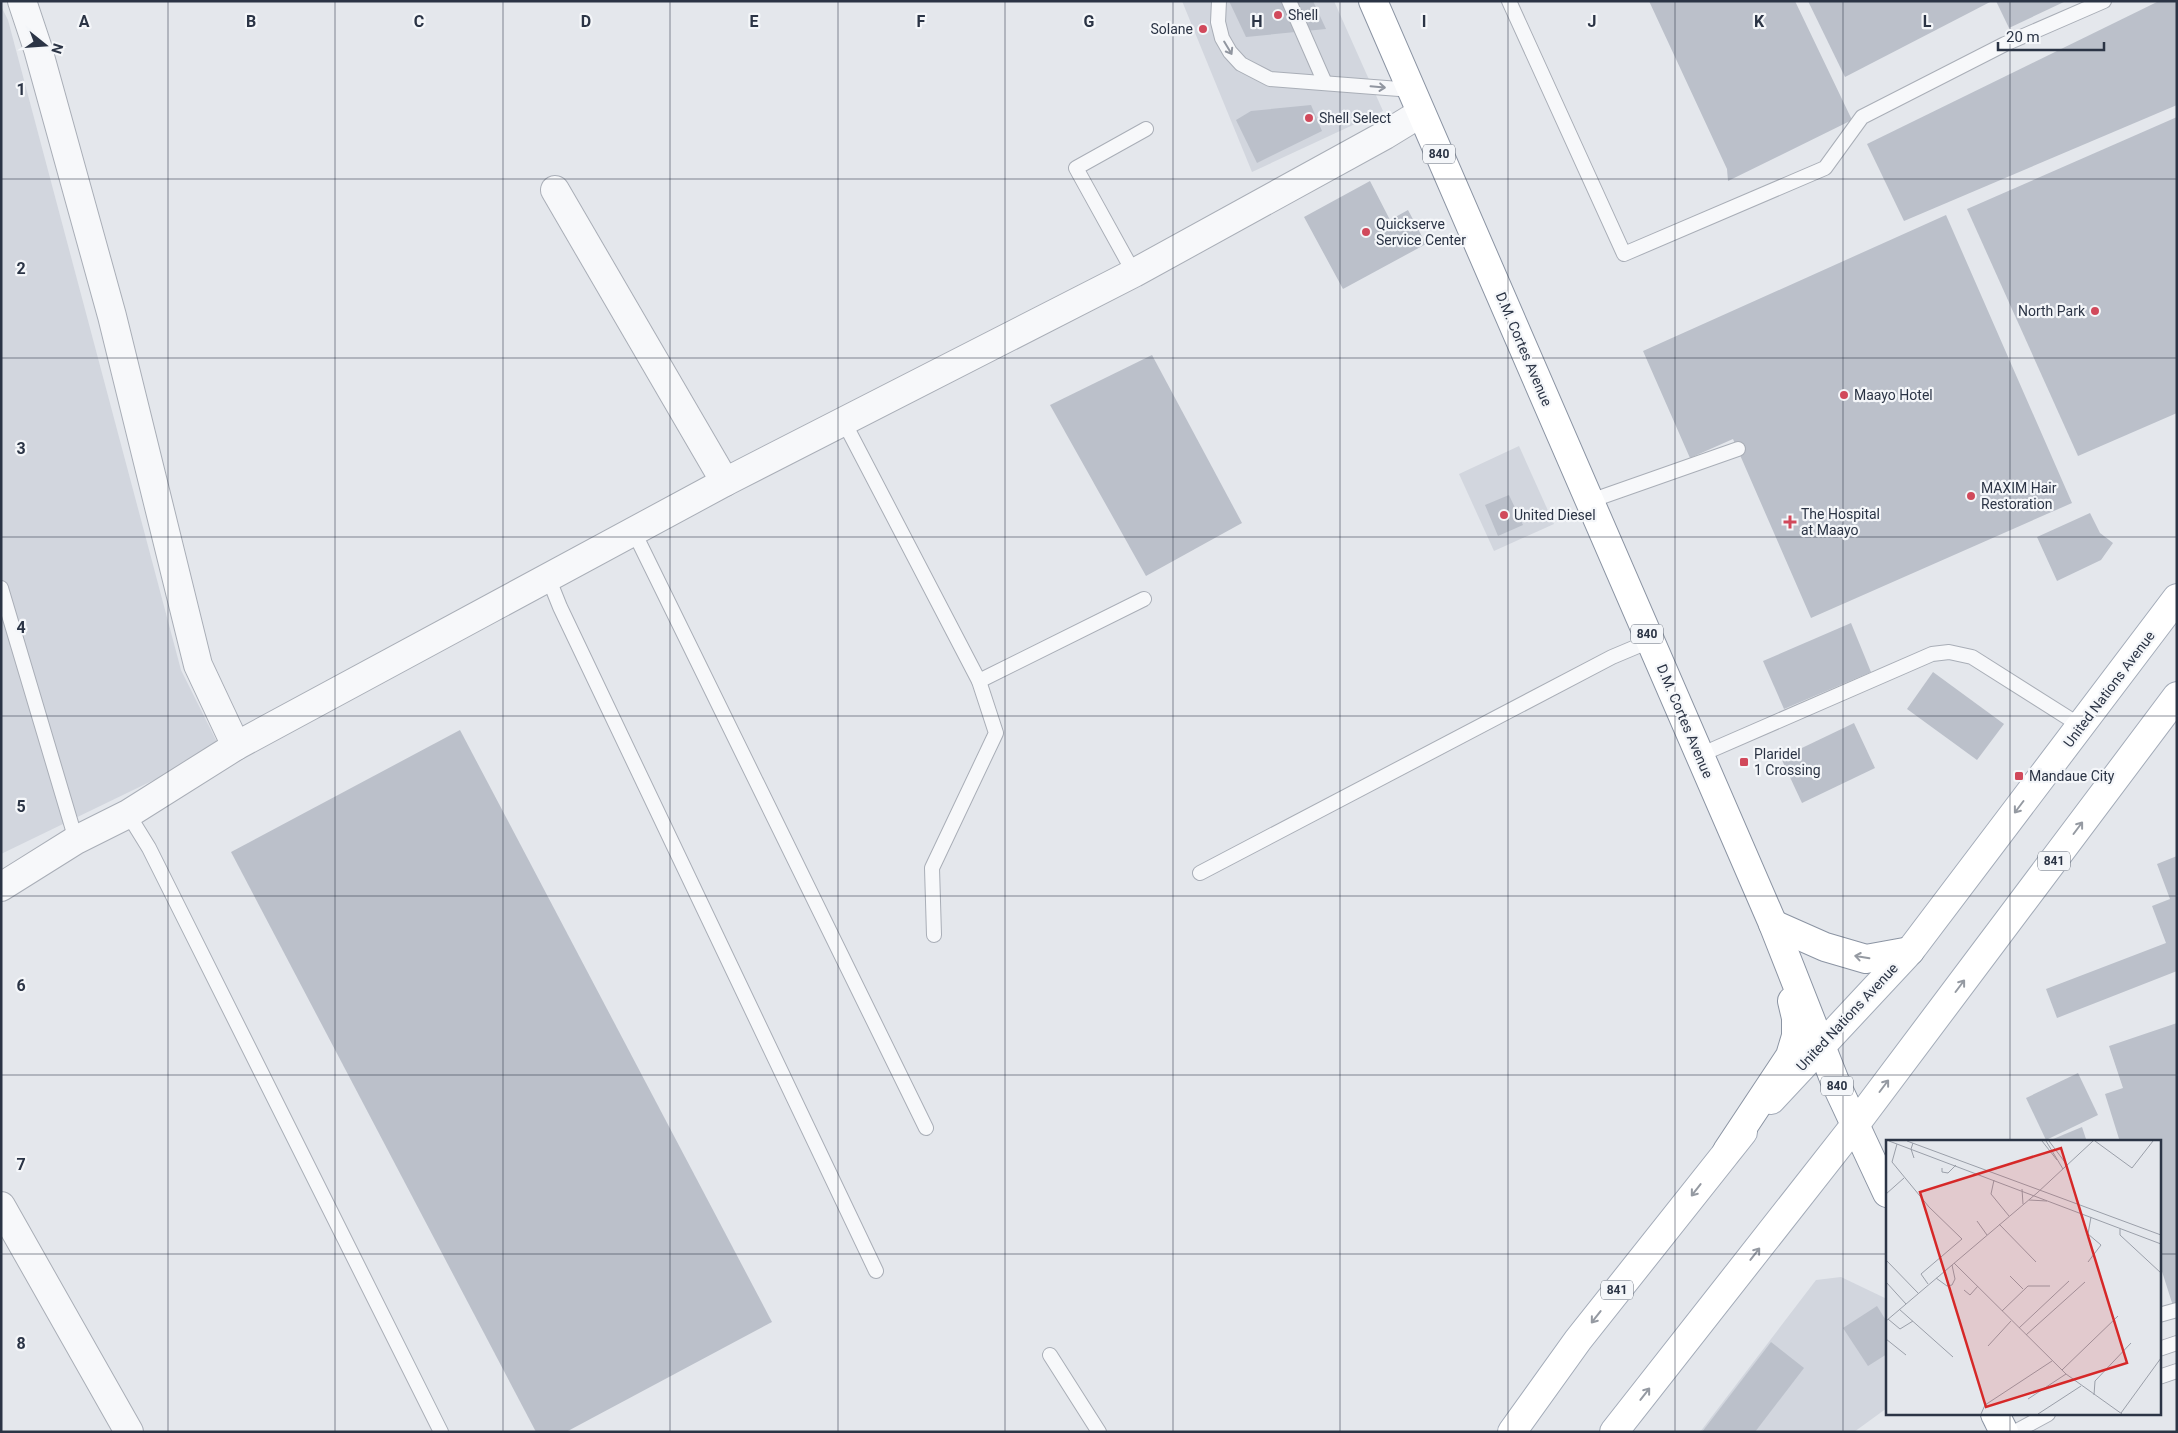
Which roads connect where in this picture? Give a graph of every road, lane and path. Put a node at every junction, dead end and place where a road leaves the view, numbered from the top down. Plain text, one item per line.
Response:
1 (22, 1) edge
2 (1219, 1) edge
3 (1289, 1) edge
4 (1373, 1) edge
5 (1509, 1) edge
6 (2104, 1) edge
7 (1325, 83) junction
8 (1417, 101) junction
9 (1146, 129) dead end
10 (555, 190) dead end
11 (1134, 273) junction
12 (844, 422) junction
13 (1738, 449) dead end
14 (725, 482) junction
15 (1590, 501) junction
16 (634, 532) junction
17 (548, 577) junction
18 (1, 588) edge
19 (2177, 598) edge
20 (1144, 599) dead end
21 (1650, 641) junction
22 (979, 682) junction
23 (2177, 696) edge
24 (2081, 726) junction
25 (236, 746) junction
26 (1700, 755) junction
27 (128, 814) junction
28 (76, 840) junction
29 (1200, 872) dead end
30 (1, 887) edge
31 (1773, 924) junction
32 (934, 935) dead end
33 (1910, 951) junction
34 (1820, 1046) junction
35 (1855, 1125) junction
36 (926, 1128) dead end
37 (1727, 1151) junction
38 (1886, 1191) edge
39 (1, 1206) edge
40 (876, 1271) dead end
41 (2177, 1310) edge
42 (2160, 1315) edge
43 (2177, 1343) edge
44 (2160, 1349) edge
45 (1050, 1355) dead end
46 (2177, 1371) edge
47 (2160, 1376) edge
48 (1996, 1416) edge
49 (2044, 1416) edge
50 (129, 1432) edge
51 (441, 1432) edge
52 (1100, 1432) edge
53 (1512, 1432) edge
54 (1614, 1432) edge
55 (2004, 1432) edge
56 (2015, 1432) edge

1 - 25 street
2 -> 7 lane
3 - 7 lane
4 - 8 main road, D.M. Cortes Avenue / 840
5 - 6 lane
7 -> 8 lane
8 - 11 street
8 - 15 main road, D.M. Cortes Avenue / 840
9 - 11 lane
10 - 14 street
11 - 12 street
12 - 14 street
12 - 22 lane
13 - 15 lane
14 - 16 street
15 - 21 main road, D.M. Cortes Avenue / 840
16 - 17 street
16 - 36 lane
17 - 25 street
17 - 40 lane
18 - 28 lane
19 - 24 main road, United Nations Avenue / 841
20 - 22 lane
21 - 26 main road, D.M. Cortes Avenue / 840
21 - 29 lane
22 - 32 lane
35 -> 23 main road, 841
24 - 26 lane
24 -> 33 main road, United Nations Avenue / 841
25 - 27 street
26 - 31 main road, D.M. Cortes Avenue / 840
27 - 28 street
27 - 51 lane
28 - 30 street
33 -> 31 main road
31 - 34 main road, D.M. Cortes Avenue / 840
31 - 37 main road
33 - 34 main road, United Nations Avenue / 841
34 - 35 main road, D.M. Cortes Avenue / 840
34 - 37 main road, United Nations Avenue / 841
35 - 38 main road, D.M. Cortes Avenue / 840
54 -> 35 main road, 841
37 -> 53 main road, United Nations Avenue / 841
39 - 50 street
41 - 42 lane
43 - 44 lane
45 - 52 lane
46 - 47 lane
48 - 55 main road
49 - 56 lane

